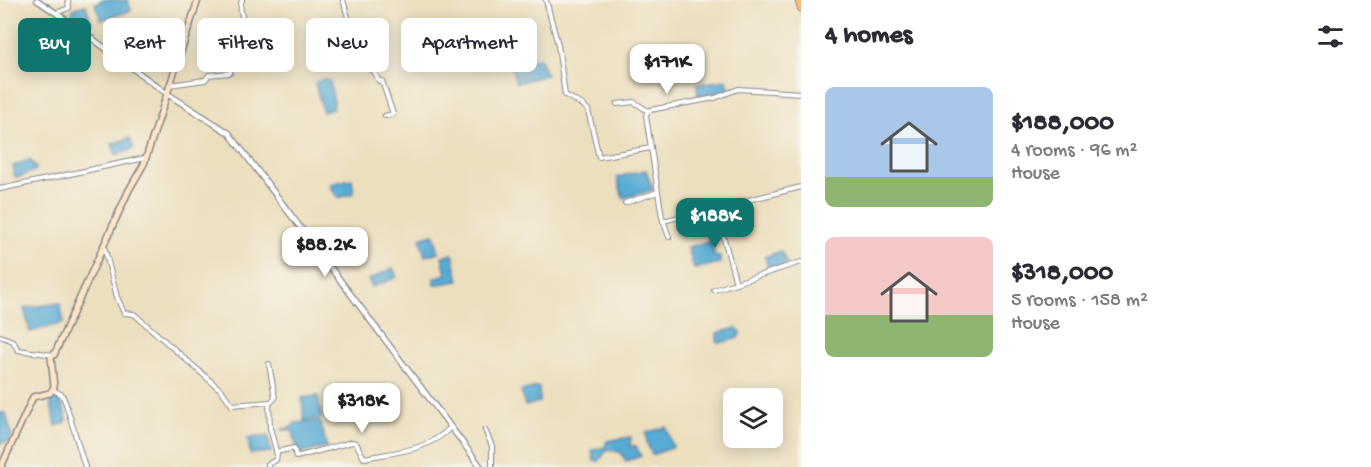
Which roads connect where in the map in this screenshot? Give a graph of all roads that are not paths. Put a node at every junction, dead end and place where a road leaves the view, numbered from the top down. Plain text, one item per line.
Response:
1 (36, 0) edge
2 (68, 0) edge
3 (198, 0) edge
4 (242, 0) edge
5 (344, 0) edge
6 (546, 0) edge
7 (799, 0) edge
8 (801, 8) edge
9 (56, 13) junction
10 (169, 85) junction
11 (166, 93) junction
12 (801, 93) edge
13 (617, 104) dead end
14 (648, 111) junction
15 (385, 116) dead end
16 (651, 148) junction
17 (146, 158) junction
18 (801, 188) edge
19 (0, 189) edge
20 (658, 192) junction
21 (625, 203) dead end
22 (716, 209) junction
23 (663, 221) junction
24 (669, 237) dead end
25 (104, 246) junction
26 (801, 262) edge
27 (736, 283) junction
28 (714, 290) dead end
29 (0, 336) edge
30 (54, 355) junction
31 (269, 364) dead end
32 (52, 389) junction
33 (271, 402) junction
34 (451, 427) junction
35 (485, 430) dead end
36 (276, 452) junction
37 (1, 467) edge
38 (85, 467) edge
39 (268, 467) edge
40 (481, 467) edge
41 (492, 467) edge

1 - 9 street
2 - 9 street
3 - 10 main road
4 - 10 street
5 - 15 street
6 - 16 street
7 - 8 highway
9 - 11 street
10 - 11 main road
11 - 17 main road
11 - 34 street
12 - 14 street
13 - 14 street
14 - 16 street
16 - 20 street
17 - 19 street
17 - 25 main road
18 - 22 street
20 - 21 street
20 - 23 street
22 - 23 street
22 - 27 street
23 - 24 street
25 - 30 main road
25 - 33 street
26 - 27 street
27 - 28 street
29 - 30 street
30 - 32 main road
31 - 33 street
32 - 37 main road
32 - 38 street
33 - 36 street
34 - 36 street
34 - 40 street
35 - 41 street
36 - 39 street

